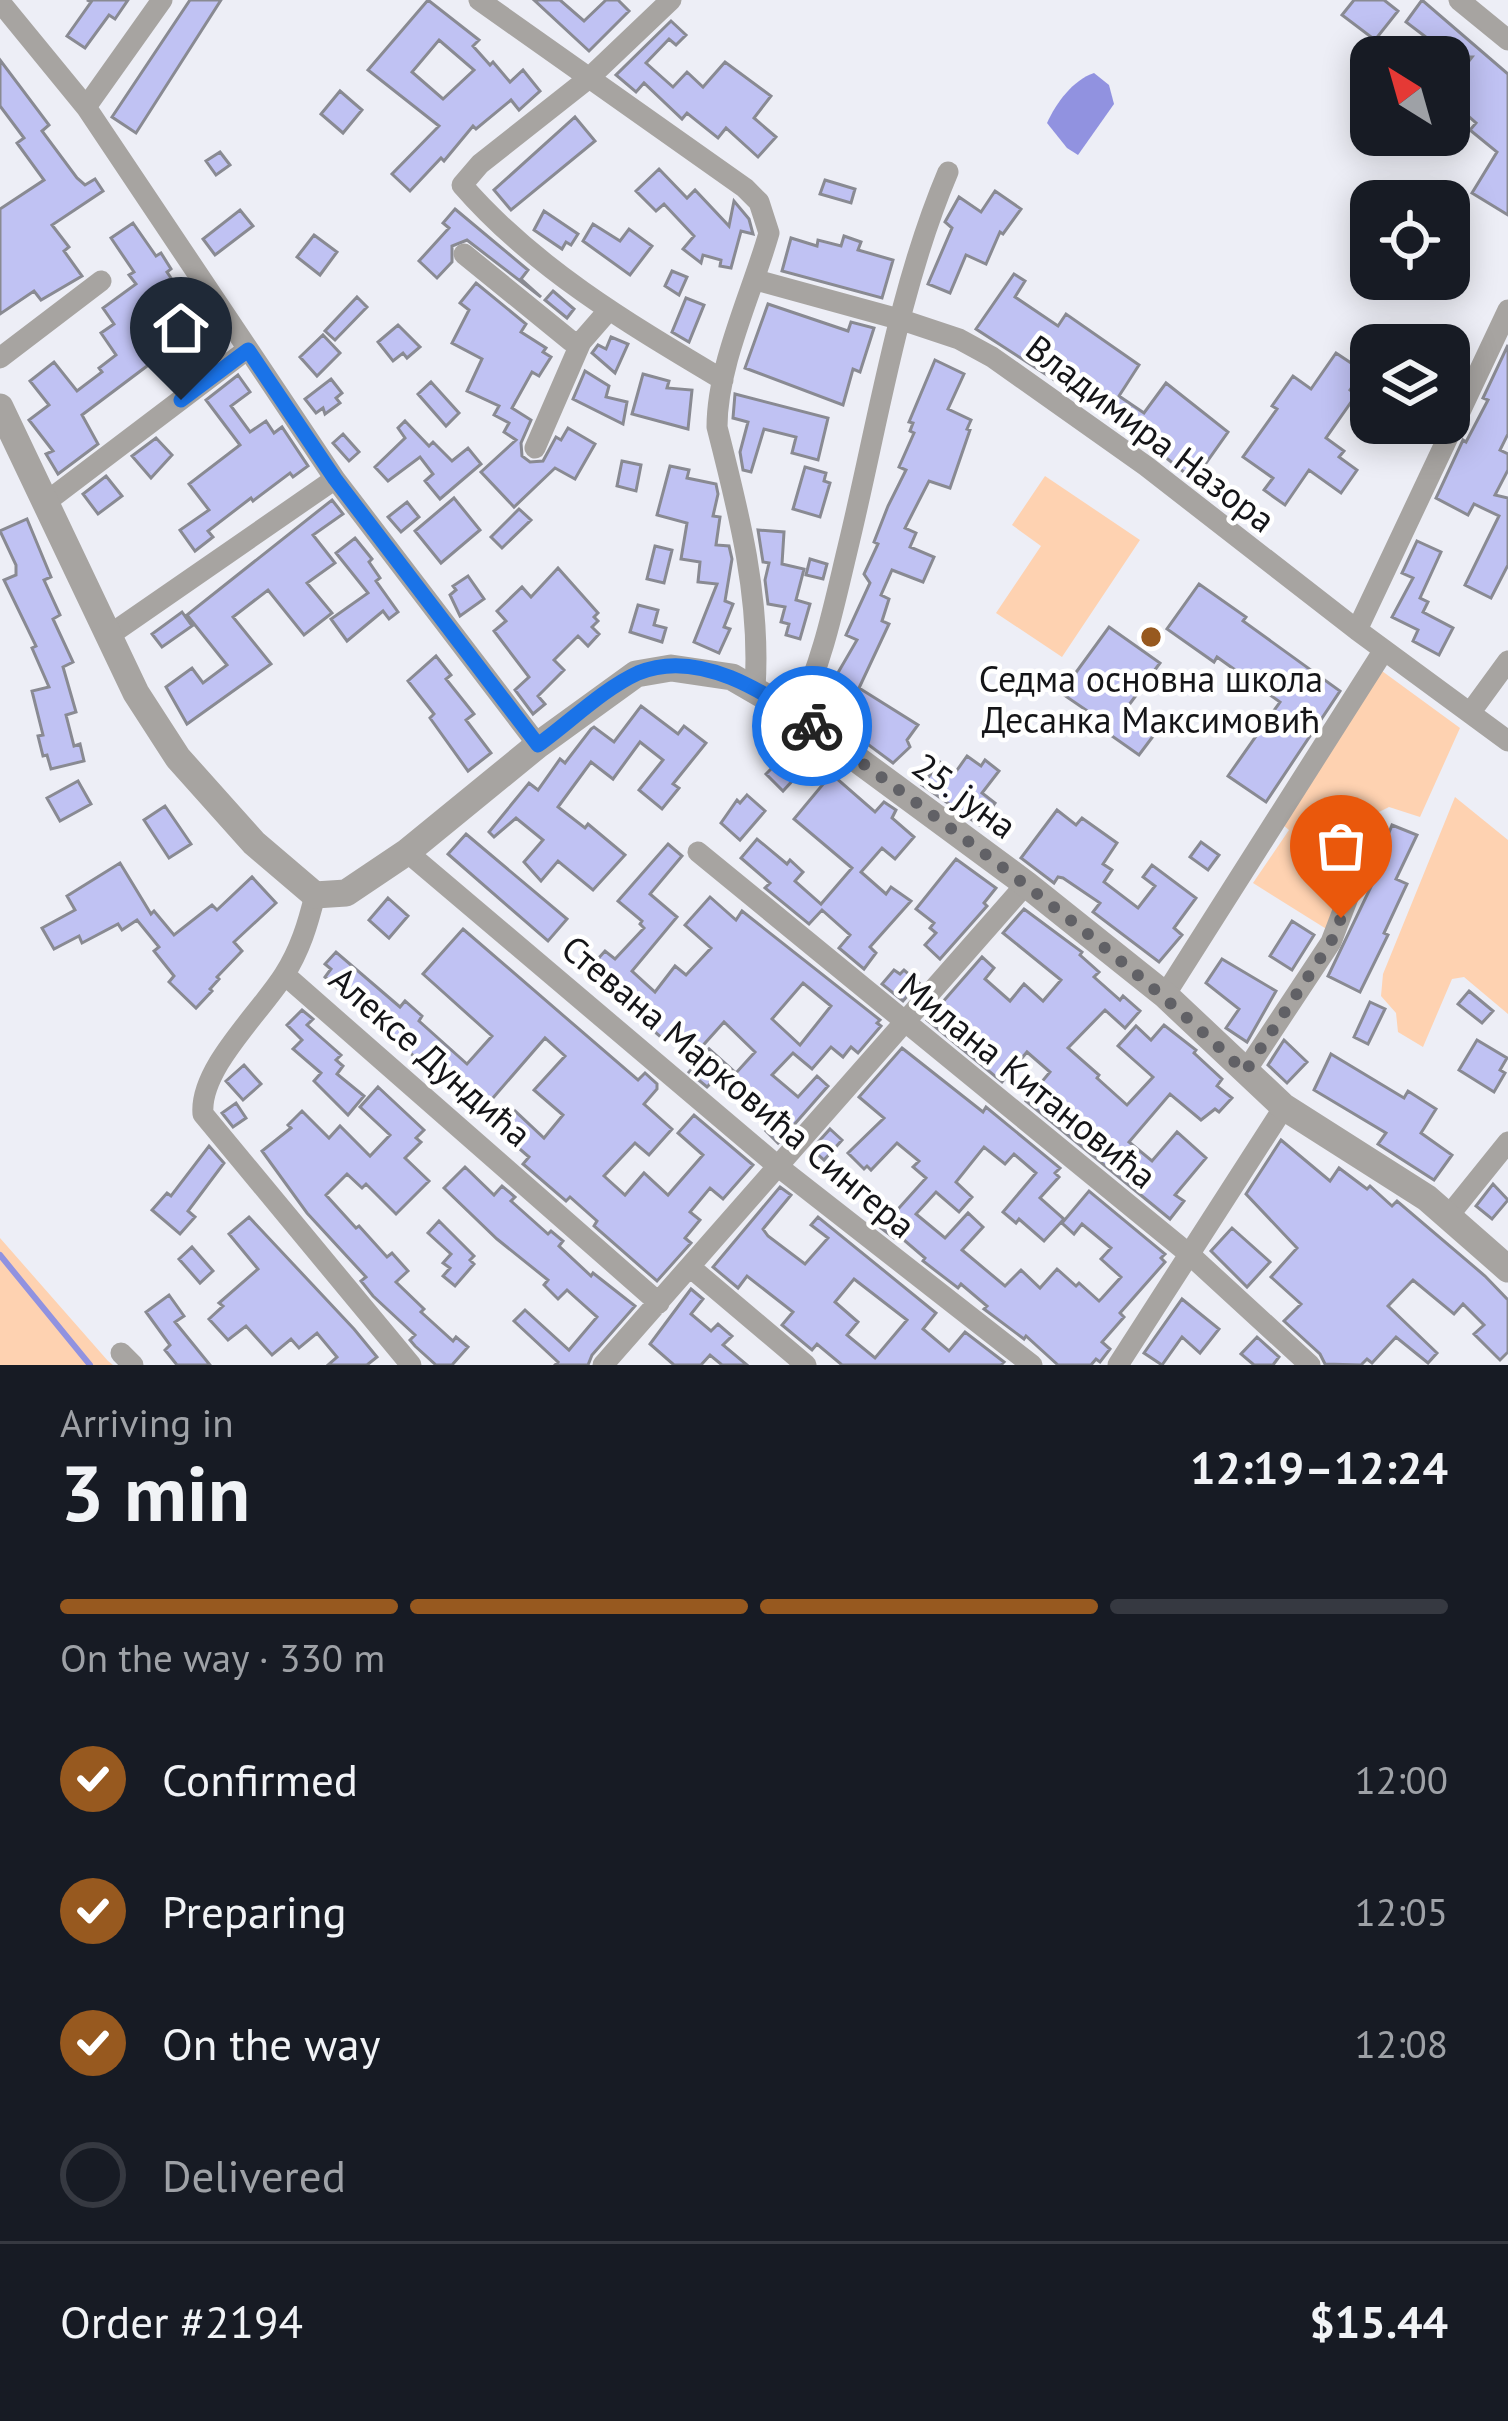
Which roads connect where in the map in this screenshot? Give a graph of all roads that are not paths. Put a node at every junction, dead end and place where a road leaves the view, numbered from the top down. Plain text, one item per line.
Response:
1 (162, 0) edge
2 (671, 0) edge
3 (1459, 0) edge
4 (0, 2) edge
5 (486, 2) edge
6 (1508, 40) edge
7 (590, 78) junction
8 (86, 107) junction
9 (948, 172) dead end
10 (464, 254) dead end
11 (101, 280) dead end
12 (756, 280) junction
13 (1508, 310) edge
14 (608, 311) junction
15 (902, 320) junction
16 (581, 342) junction
17 (248, 350) junction
18 (0, 358) edge
19 (723, 380) junction
20 (0, 407) edge
21 (535, 448) dead end
22 (335, 479) junction
23 (46, 502) junction
24 (1357, 630) junction
25 (111, 634) junction
26 (1384, 650) junction
27 (1508, 661) edge
28 (755, 688) junction
29 (1470, 712) junction
30 (797, 715) junction
31 (1508, 740) edge
32 (538, 745) junction
33 (1372, 835) dead end
34 (407, 852) junction
35 (698, 852) dead end
36 (1026, 884) junction
37 (315, 895) junction
38 (284, 975) junction
39 (1165, 995) junction
40 (904, 1023) junction
41 (1245, 1072) junction
42 (1284, 1107) junction
43 (1508, 1142) edge
44 (780, 1168) junction
45 (1450, 1214) junction
46 (1190, 1254) junction
47 (690, 1267) junction
48 (1508, 1269) edge
49 (658, 1303) junction
50 (1127, 1361) edge
51 (411, 1365) edge
52 (604, 1365) edge
53 (806, 1365) edge
54 (1032, 1365) edge
55 (1310, 1365) edge

1 - 8 street
2 - 7 street
3 - 6 street
4 - 8 street
5 - 7 street
7 - 12 street
7 - 14 street
8 - 17 street
9 - 15 street
10 - 16 street
11 - 18 street
12 - 15 street, Владимира Назора
12 - 19 street
13 - 24 street
14 - 16 street
14 - 19 street
15 - 24 street, Владимира Назора
15 - 30 street
16 - 21 street
17 - 22 street
17 - 23 street
19 - 28 street
20 - 23 street
22 - 25 street
22 - 32 street
23 - 25 street
24 - 26 street, Владимира Назора
25 - 37 street
26 - 29 street, Владимира Назора
26 - 39 street
27 - 29 street
28 - 30 street, 25. јуна
28 - 32 street, 25. јуна
29 - 31 street, Владимира Назора
30 - 36 street, 25. јуна
32 - 34 street, 25. јуна
33 - 41 street
34 - 37 street, 25. јуна
34 - 44 street, Стевана Марковића Сингера
35 - 40 street, Милана Китановића
36 - 39 street, 25. јуна
36 - 40 street
37 - 38 street, Алексе Дундића
38 - 49 street, Алексе Дундића
38 - 51 street
39 - 41 street, 25. јуна
40 - 44 street
40 - 46 street, Милана Китановића
41 - 42 street, 25. јуна
42 - 45 street, 25. јуна
42 - 46 street
43 - 45 street
44 - 47 street
44 - 54 street, Стевана Марковића Сингера
45 - 48 street, 25. јуна
46 - 50 street
46 - 55 street, Милана Китановића
47 - 49 street
47 - 53 street
49 - 52 street

